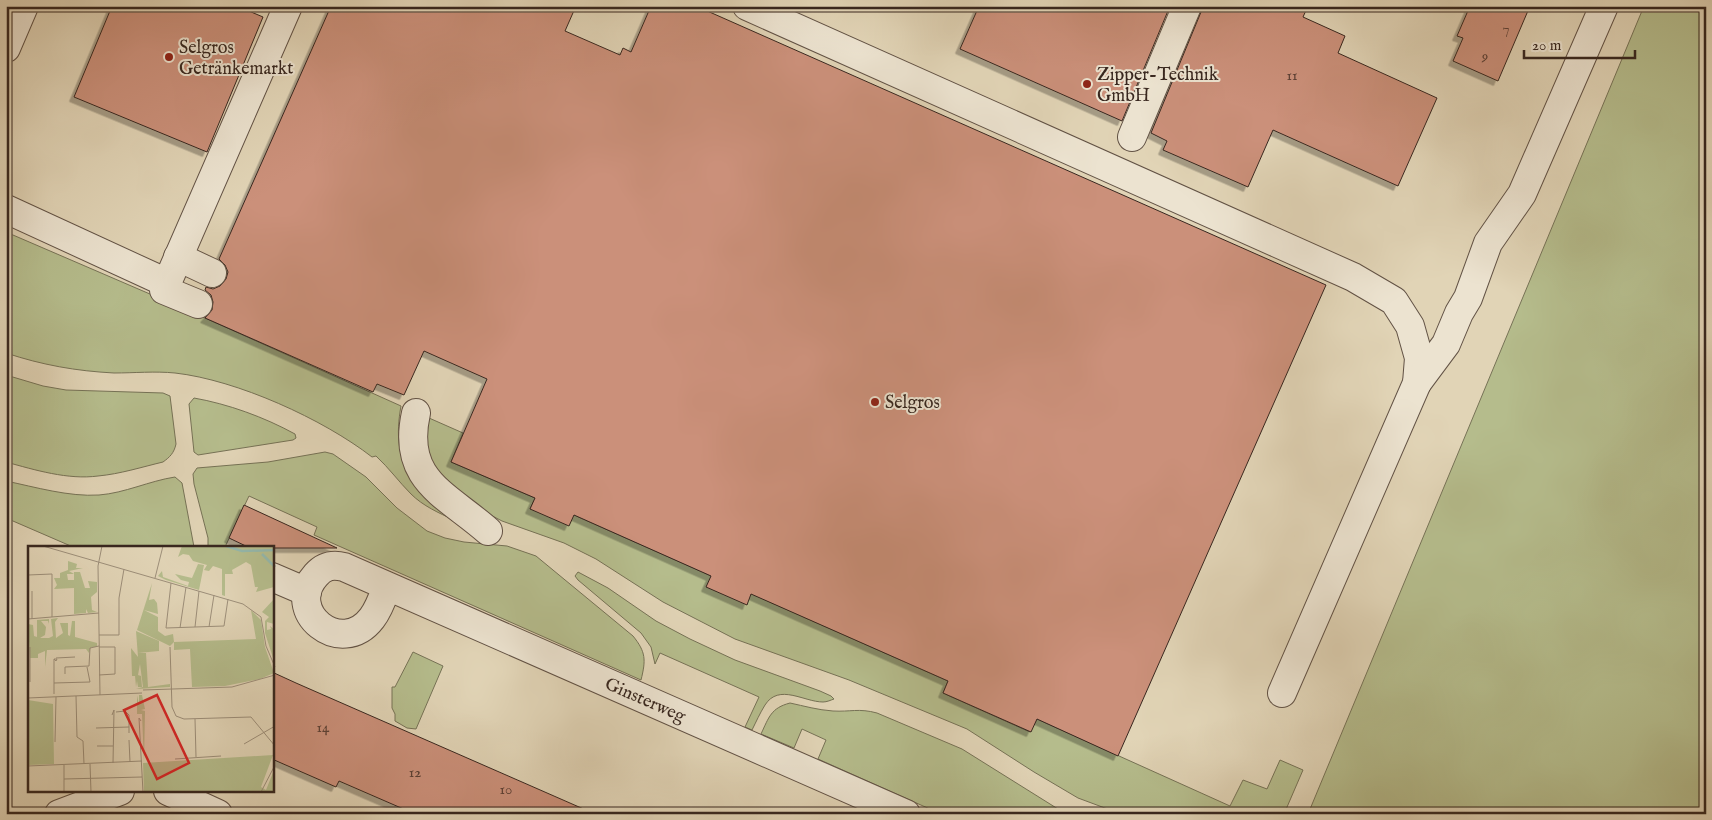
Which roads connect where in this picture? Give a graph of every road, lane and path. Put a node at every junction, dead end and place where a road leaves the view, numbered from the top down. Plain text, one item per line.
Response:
1 (24, 6) edge
2 (288, 6) edge
3 (747, 6) edge
4 (1187, 6) edge
5 (1604, 6) edge
6 (6, 48) edge
7 (1132, 137) dead end
8 (6, 209) edge
9 (178, 257) junction
10 (212, 273) dead end
11 (167, 282) junction
12 (198, 304) dead end
13 (1417, 383) junction
14 (416, 413) dead end
15 (488, 532) dead end
16 (274, 578) edge
17 (387, 586) junction
18 (307, 592) junction
19 (1282, 693) dead end
20 (117, 792) edge
21 (170, 792) edge
22 (59, 814) edge
23 (218, 814) edge
24 (906, 814) edge

1 - 6 street
2 - 9 street
3 - 13 street
4 - 7 street
5 - 13 street
8 - 11 street
9 - 10 street
9 - 11 street
11 - 12 street
13 - 19 street
14 - 15 street
16 - 18 street
17 - 18 street, Ginsterweg
17 - 18 street
17 - 24 street, Ginsterweg
20 - 22 street
21 - 23 street

